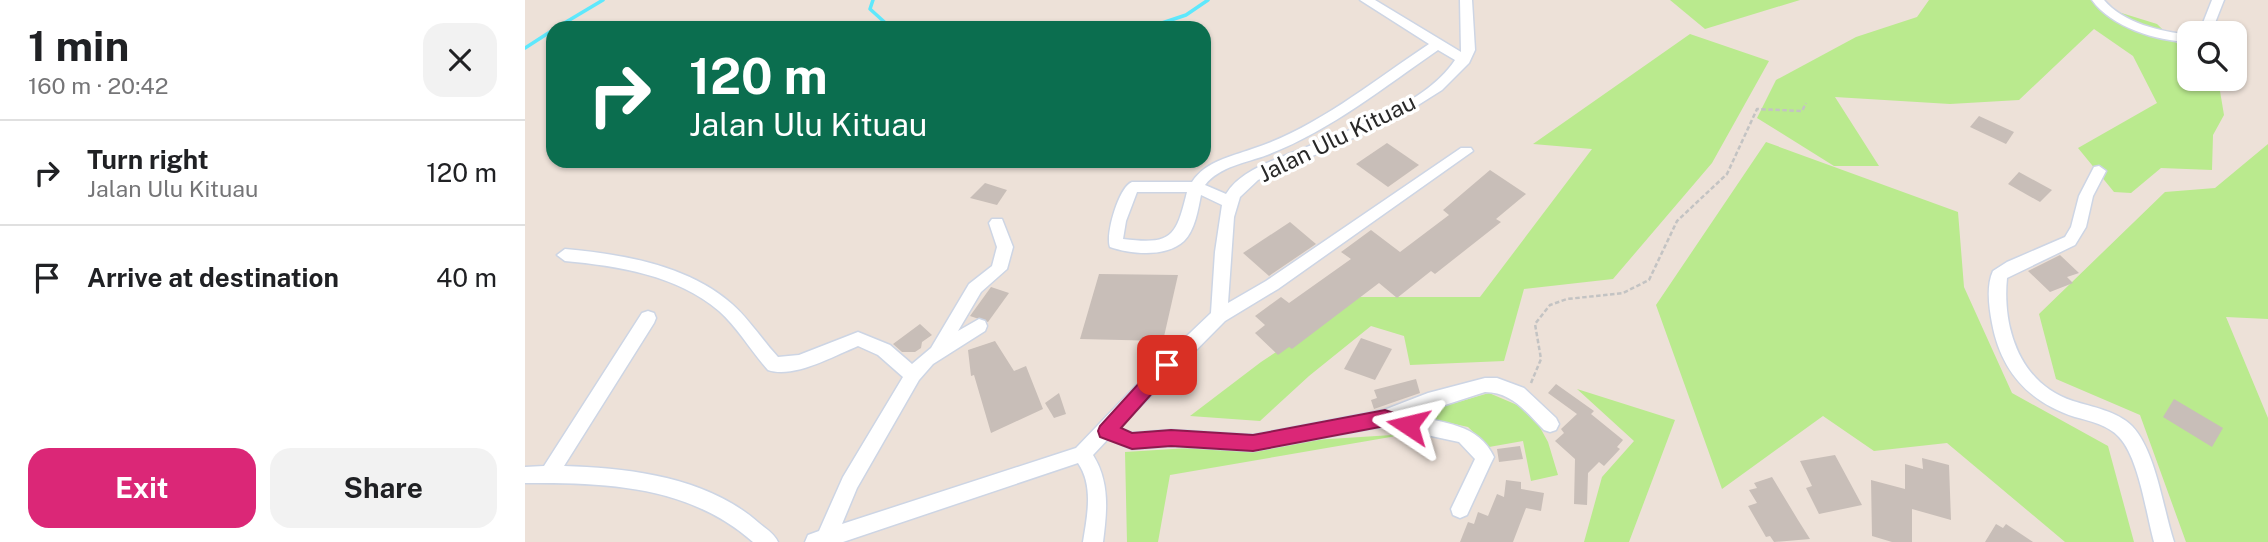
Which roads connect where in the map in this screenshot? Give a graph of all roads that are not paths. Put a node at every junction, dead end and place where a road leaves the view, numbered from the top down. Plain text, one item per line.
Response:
1 (1366, 0) edge
2 (1466, 0) edge
3 (2098, 0) edge
4 (2218, 0) edge
5 (2210, 21) edge
6 (2177, 37) edge
7 (1437, 44) junction
8 (1464, 60) junction
9 (1466, 151) dead end
10 (2099, 171) dead end
11 (1196, 187) junction
12 (1230, 202) junction
13 (997, 223) dead end
14 (565, 255) dead end
15 (1219, 316) junction
16 (648, 318) dead end
17 (979, 326) dead end
18 (937, 352) junction
19 (913, 375) junction
20 (1385, 418) junction
21 (1551, 424) dead end
22 (1107, 431) junction
23 (1082, 454) junction
24 (549, 474) junction
25 (525, 475) edge
26 (1460, 509) dead end
27 (821, 539) edge
28 (768, 542) edge
29 (1093, 542) edge
30 (2164, 542) edge

1 - 7 street
2 - 8 street
3 - 6 street
4 - 5 street
7 - 8 street
7 - 11 street
8 - 12 street, Jalan Ulu Kituau
9 - 15 street
10 - 30 street
11 - 11 street
11 - 12 street
12 - 15 street
13 - 18 street
14 - 19 street
15 - 22 street
16 - 24 street
17 - 18 street
18 - 19 street
19 - 27 street
20 - 21 street
20 - 22 street
20 - 26 street
22 - 23 street
23 - 27 street
23 - 29 street
24 - 25 street
24 - 28 street

